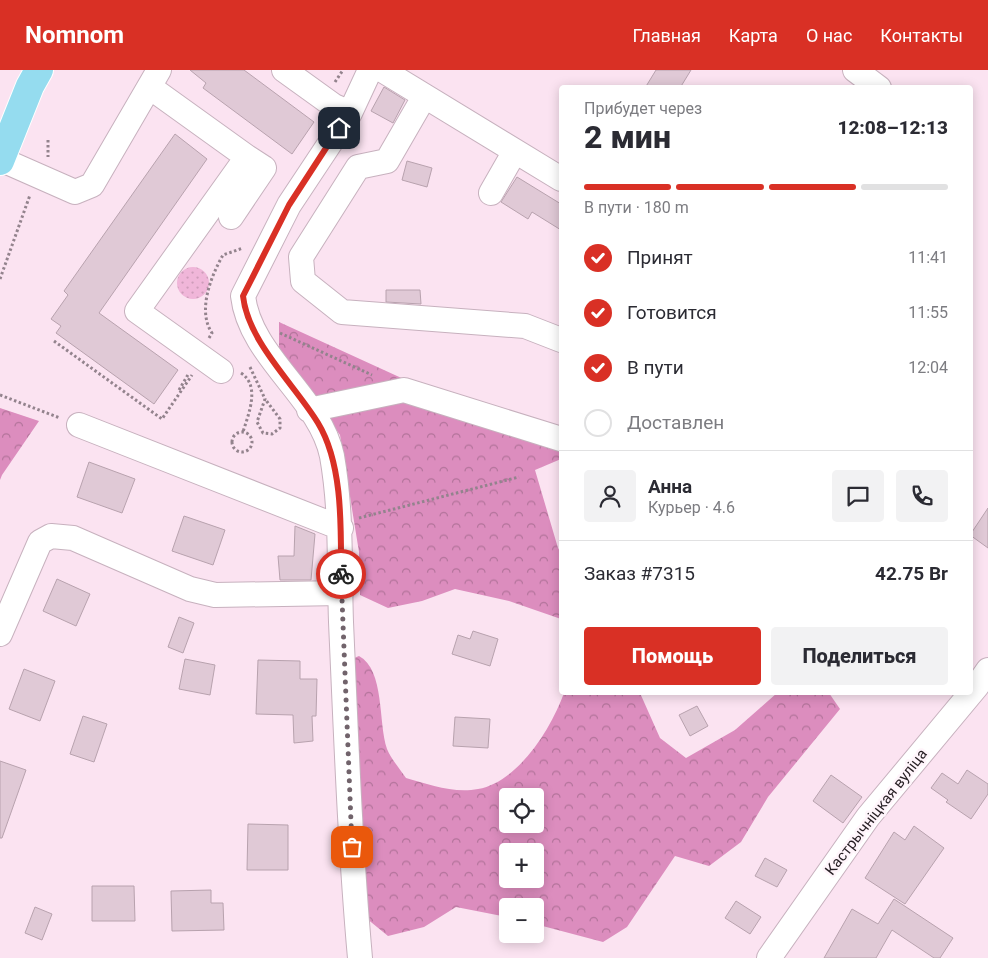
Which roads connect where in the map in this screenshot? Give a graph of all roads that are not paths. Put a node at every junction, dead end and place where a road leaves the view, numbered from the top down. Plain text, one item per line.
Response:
1 (39, 70) edge
2 (284, 70) edge
3 (370, 70) edge
4 (382, 70) edge
5 (856, 70) edge
6 (155, 79) edge
7 (875, 85) edge
8 (424, 97) junction
9 (350, 113) junction
10 (515, 151) junction
11 (247, 157) junction
12 (0, 160) edge
13 (559, 178) edge
14 (491, 193) dead end
15 (231, 217) dead end
16 (559, 339) edge
17 (206, 365) road end
18 (308, 410) junction
19 (79, 425) road end
20 (559, 438) edge
21 (341, 528) junction
22 (341, 593) junction
23 (0, 634) edge
24 (988, 670) edge
25 (973, 691) edge
26 (970, 695) edge
27 (360, 958) edge
28 (769, 958) edge

1 - 12 main road
2 - 9 street
3 - 9 street
4 - 8 street
5 - 7 street
6 - 11 street
6 - 12 street
8 - 10 street
8 - 16 street
9 - 18 street
10 - 13 street
10 - 14 street
11 - 15 street
11 - 17 street
18 - 20 street
18 - 21 street
19 - 21 street
21 - 22 street
22 - 23 street
22 - 27 street
24 - 25 street, Кастрычніцкая вуліца
26 - 28 street, Кастрычніцкая вуліца

